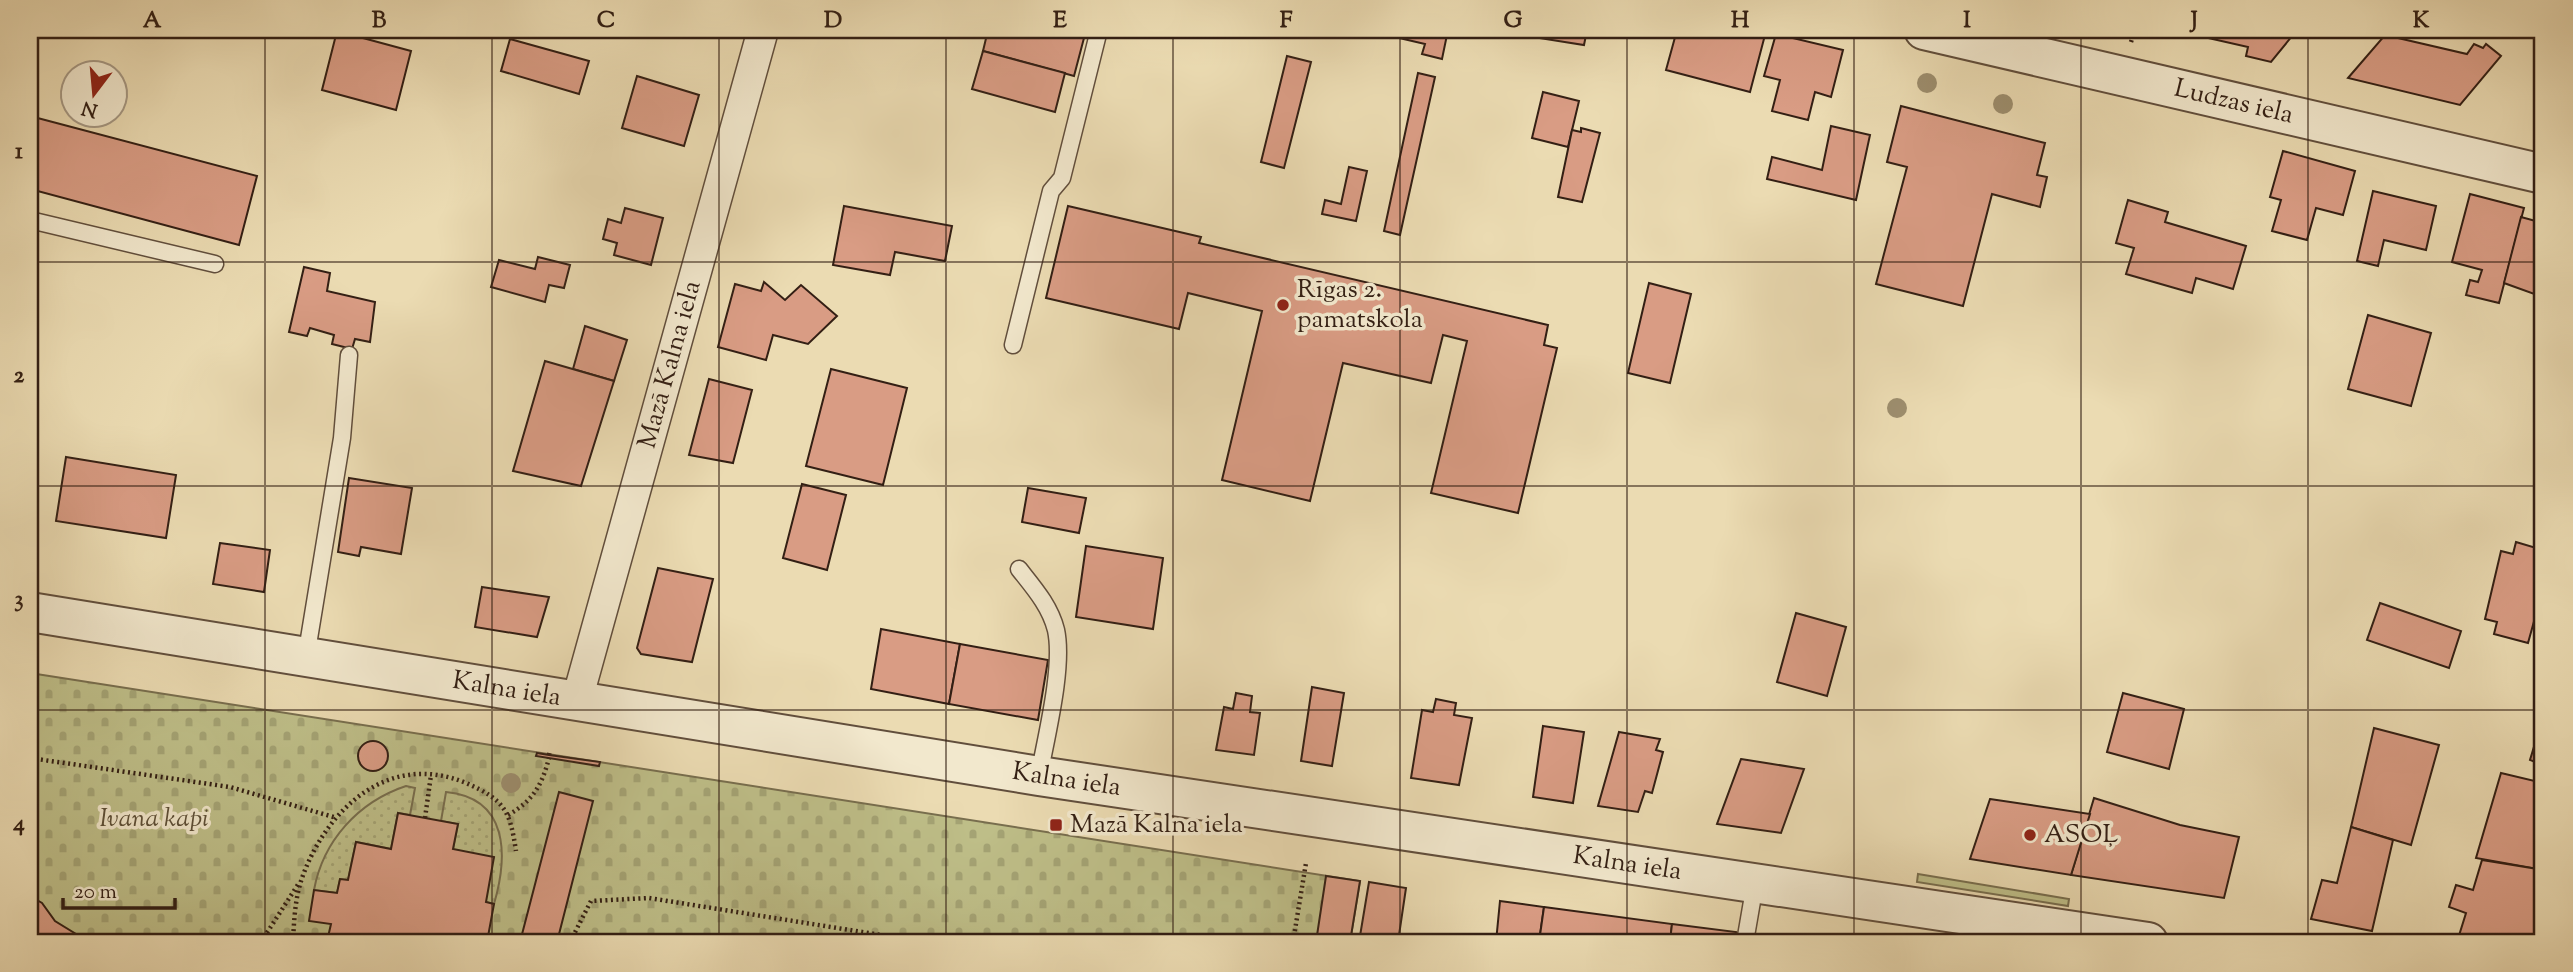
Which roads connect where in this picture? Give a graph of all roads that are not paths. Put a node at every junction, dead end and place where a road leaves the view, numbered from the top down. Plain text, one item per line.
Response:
1 (763, 30) edge
2 (1099, 30) edge
3 (1924, 30) edge
4 (2543, 174) edge
5 (30, 220) edge
6 (215, 264) dead end
7 (1013, 345) dead end
8 (349, 355) dead end
9 (1018, 569) dead end
10 (30, 612) edge
11 (306, 657) junction
12 (577, 700) junction
13 (1039, 776) junction
14 (1755, 884) junction
15 (1745, 942) edge
16 (2148, 942) edge

1 - 12 street, Mazā Kalna iela
2 - 7 lane
3 - 4 street, Ludzas iela
5 - 6 lane
8 - 11 lane
9 - 13 lane
10 - 11 street, Kalna iela
11 - 12 street, Kalna iela
12 - 13 street, Kalna iela
13 - 14 street, Kalna iela
14 - 15 lane
14 - 16 street, Kalna iela

